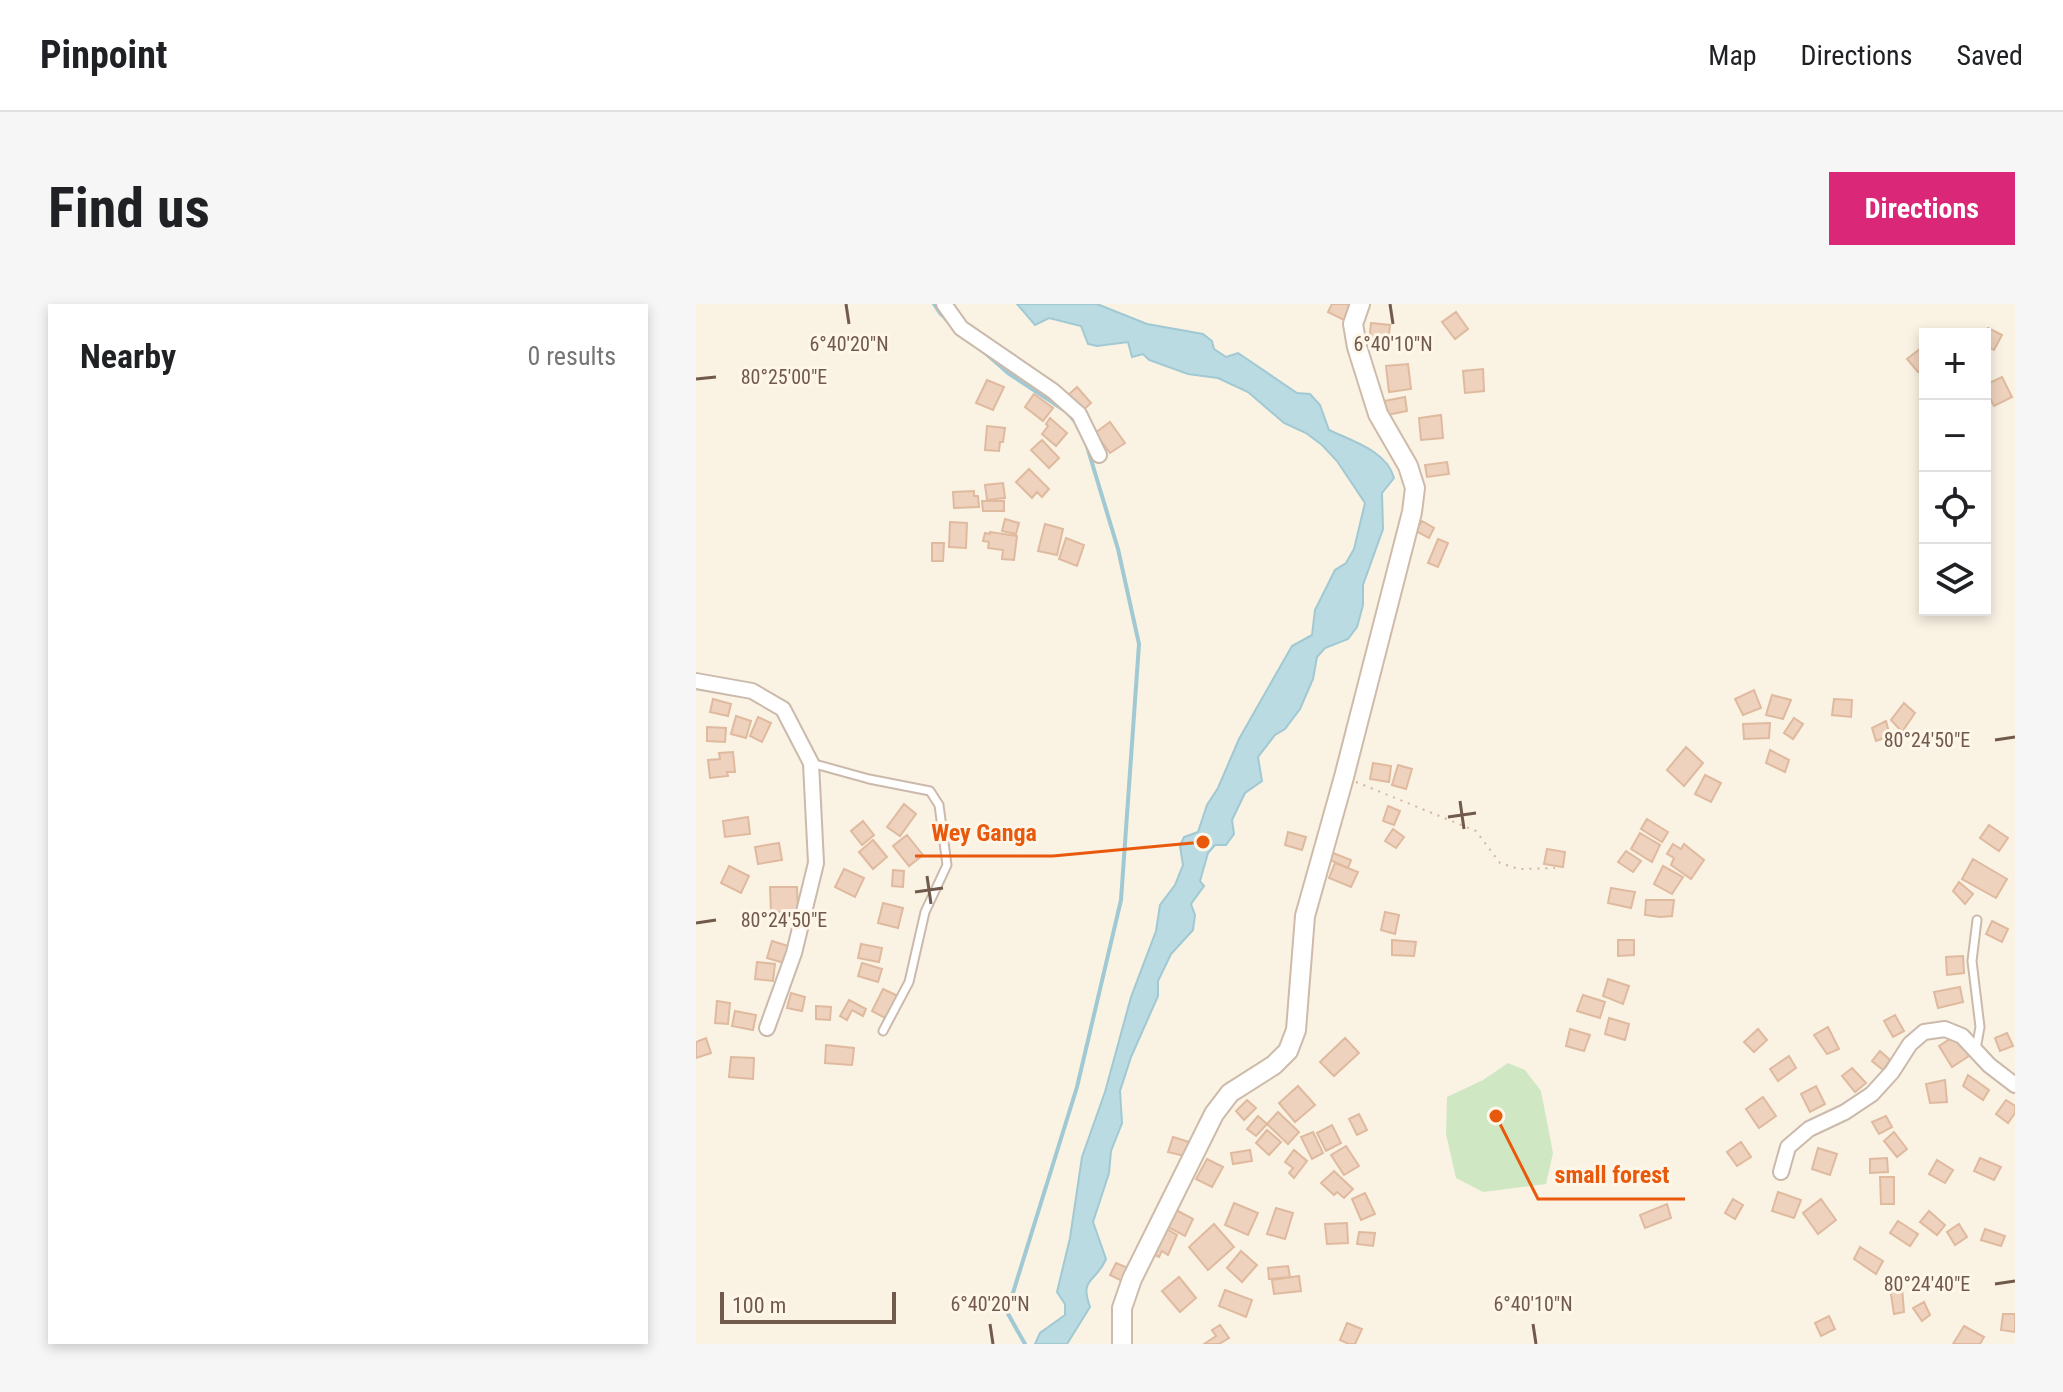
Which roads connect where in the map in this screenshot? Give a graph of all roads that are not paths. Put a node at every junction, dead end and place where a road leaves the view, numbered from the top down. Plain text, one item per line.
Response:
1 (944, 304) edge
2 (1360, 304) edge
3 (1099, 455) dead end
4 (696, 681) edge
5 (811, 763) junction
6 (1977, 920) dead end
7 (767, 1028) dead end
8 (883, 1031) dead end
9 (1976, 1049) junction
10 (2015, 1085) edge
11 (1781, 1172) dead end
12 (1122, 1344) edge

1 - 3 street
2 - 12 street
4 - 5 street
5 - 7 street
5 - 8 lane
6 - 9 lane
9 - 10 street
9 - 11 street

